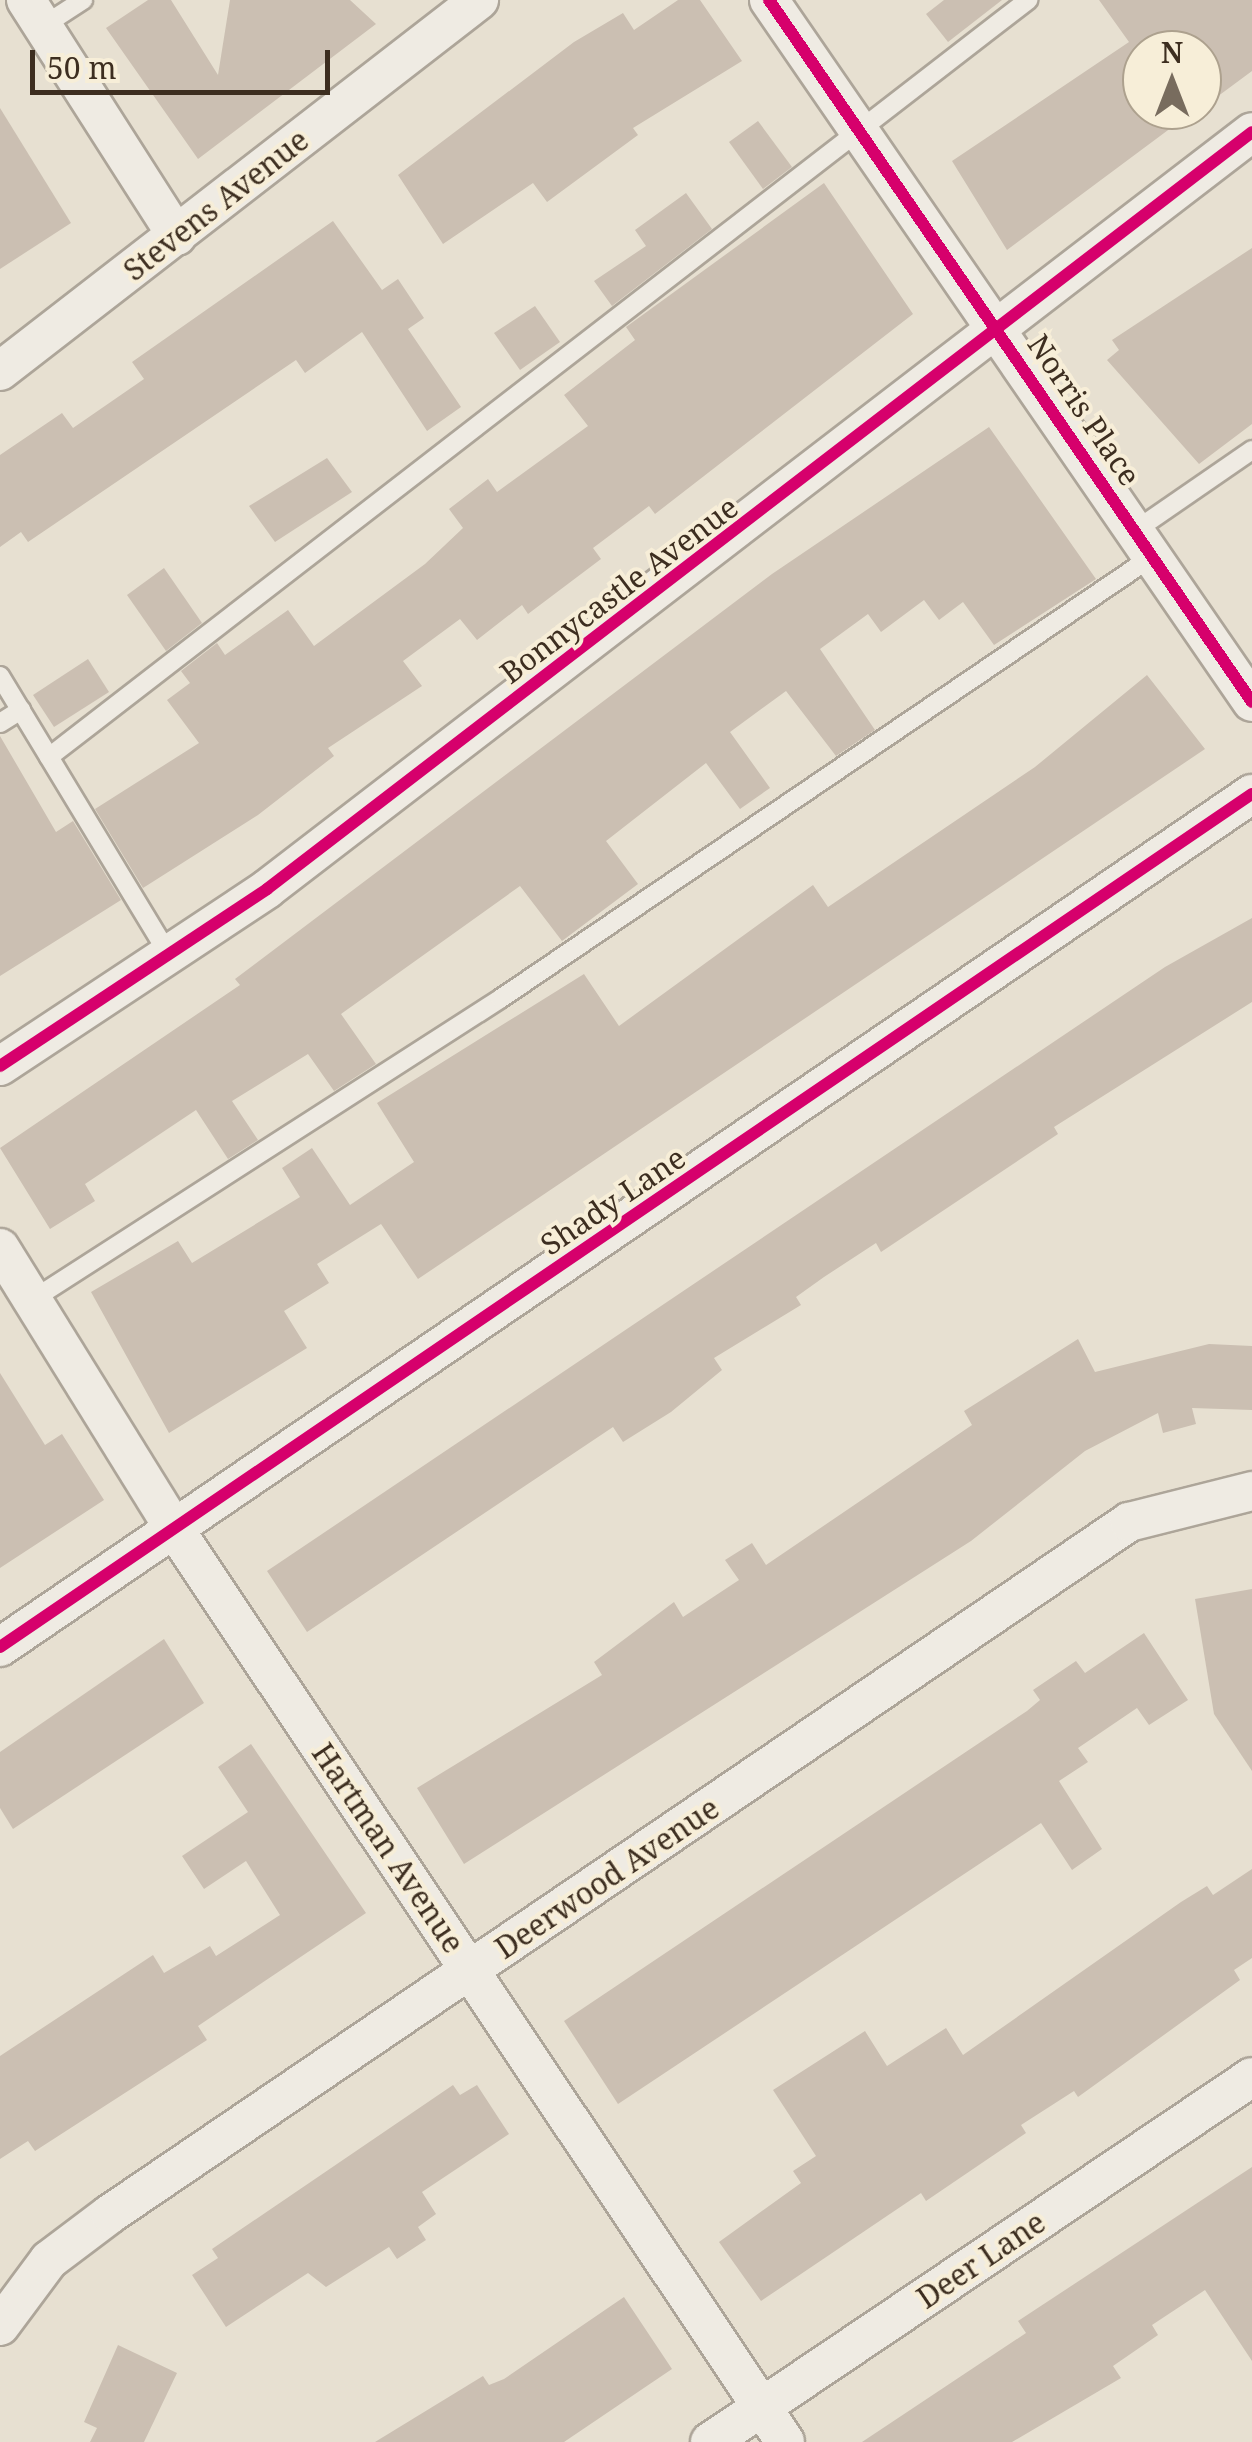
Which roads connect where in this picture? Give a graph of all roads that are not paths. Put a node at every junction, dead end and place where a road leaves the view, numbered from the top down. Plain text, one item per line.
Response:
1 (83, 0) edge
2 (479, 0) edge
3 (769, 0) edge
4 (1028, 0) edge
5 (34, 13) edge
6 (860, 130) junction
7 (1252, 132) edge
8 (176, 236) junction
9 (998, 328) junction
10 (0, 372) edge
11 (1252, 450) edge
12 (1145, 543) junction
13 (0, 676) edge
14 (1252, 702) edge
15 (20, 710) junction
16 (0, 723) edge
17 (49, 758) junction
18 (1252, 794) edge
19 (169, 954) junction
20 (0, 1066) edge
21 (0, 1248) edge
22 (32, 1300) junction
23 (1252, 1491) edge
24 (175, 1530) junction
25 (0, 1647) edge
26 (471, 1970) junction
27 (1252, 2078) edge
28 (0, 2326) edge
29 (761, 2408) junction
30 (710, 2442) edge
31 (785, 2442) edge

1 - 5 lane
2 - 8 street, Stevens Avenue
3 - 6 street, Norris Place
4 - 6 lane
5 - 8 street
6 - 9 street, Norris Place
6 - 17 lane
7 - 9 street, Bonnycastle Avenue
8 - 10 street, Stevens Avenue
9 - 12 street, Norris Place
9 - 19 street, Bonnycastle Avenue
11 - 12 lane
12 - 14 street, Norris Place
12 - 22 lane
13 - 15 lane
15 - 16 lane
15 - 17 lane
17 - 19 lane
18 - 24 street, Shady Lane
19 - 20 street, Bonnycastle Avenue
21 - 22 street, Hartman Avenue
22 - 24 street, Hartman Avenue
23 - 26 street, Deerwood Avenue
24 - 25 street, Shady Lane
24 - 26 street, Hartman Avenue
26 - 28 street, Deerwood Avenue
26 - 29 street, Hartman Avenue
27 - 29 street, Deer Lane
29 - 30 street, Deer Lane
29 - 31 street, Hartman Avenue

